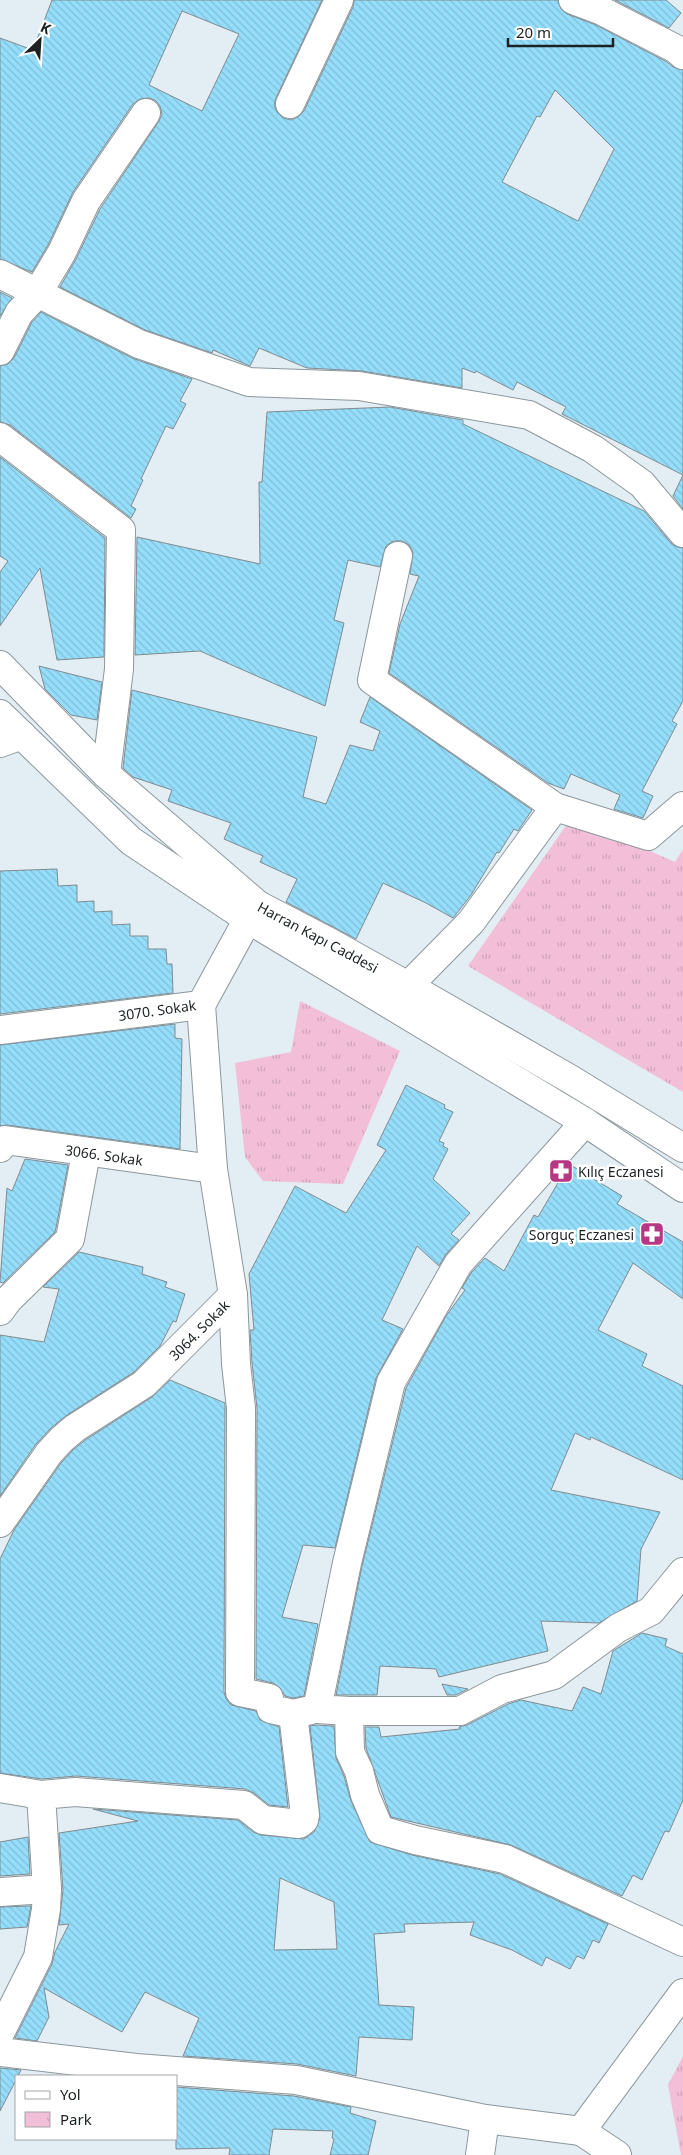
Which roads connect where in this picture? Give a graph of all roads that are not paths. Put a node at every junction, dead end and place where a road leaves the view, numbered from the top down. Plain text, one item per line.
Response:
1 (338, 0) edge
2 (573, 0) edge
3 (683, 55) edge
4 (290, 104) dead end
5 (146, 114) dead end
6 (0, 274) edge
7 (36, 294) junction
8 (0, 352) edge
9 (0, 437) edge
10 (683, 533) edge
11 (398, 556) dead end
12 (0, 664) edge
13 (0, 714) edge
14 (11, 739) edge
15 (106, 774) junction
16 (683, 806) edge
17 (555, 807) junction
18 (253, 912) junction
19 (408, 986) junction
20 (201, 1005) junction
21 (0, 1030) edge
22 (585, 1122) junction
23 (0, 1148) edge
24 (683, 1148) edge
25 (86, 1153) junction
26 (213, 1170) junction
27 (683, 1188) edge
28 (234, 1295) junction
29 (0, 1312) edge
30 (0, 1523) edge
31 (683, 1572) edge
32 (305, 1711) junction
33 (349, 1711) junction
34 (0, 1788) edge
35 (41, 1795) junction
36 (47, 1889) junction
37 (0, 1892) edge
38 (683, 1942) edge
39 (683, 1993) edge
40 (0, 2033) edge
41 (0, 2052) edge
42 (485, 2119) junction
43 (581, 2131) junction
44 (480, 2155) edge
45 (617, 2155) edge

1 - 4 street
2 - 3 street
5 - 7 street
6 - 7 street
7 - 8 street
7 - 10 street
9 - 15 street
11 - 17 street
12 - 15 street, Harran Kapı Caddesi
13 - 14 street, Harran Kapı Caddesi
14 - 18 street, Harran Kapı Caddesi
15 - 18 street, Harran Kapı Caddesi
16 - 17 street
17 - 19 street
18 - 19 street, Harran Kapı Caddesi
18 - 20 street, 3070. Sokak
18 - 22 street, Harran Kapı Caddesi
19 - 24 street, Harran Kapı Caddesi
20 - 21 street, 3070. Sokak
20 - 26 street, 3064. Sokak
22 - 27 street, Harran Kapı Caddesi
22 - 32 street
23 - 25 street, 3066. Sokak
25 - 26 street, 3066. Sokak
25 - 29 street
26 - 28 street, 3064. Sokak
28 - 30 street, 3064. Sokak
28 - 32 street
31 - 33 street
32 - 33 street
32 - 35 street
33 - 38 street
34 - 35 street
35 - 36 street
36 - 37 street
36 - 40 street
39 - 43 street
41 - 42 street
42 - 43 street
42 - 44 street
43 - 45 street

